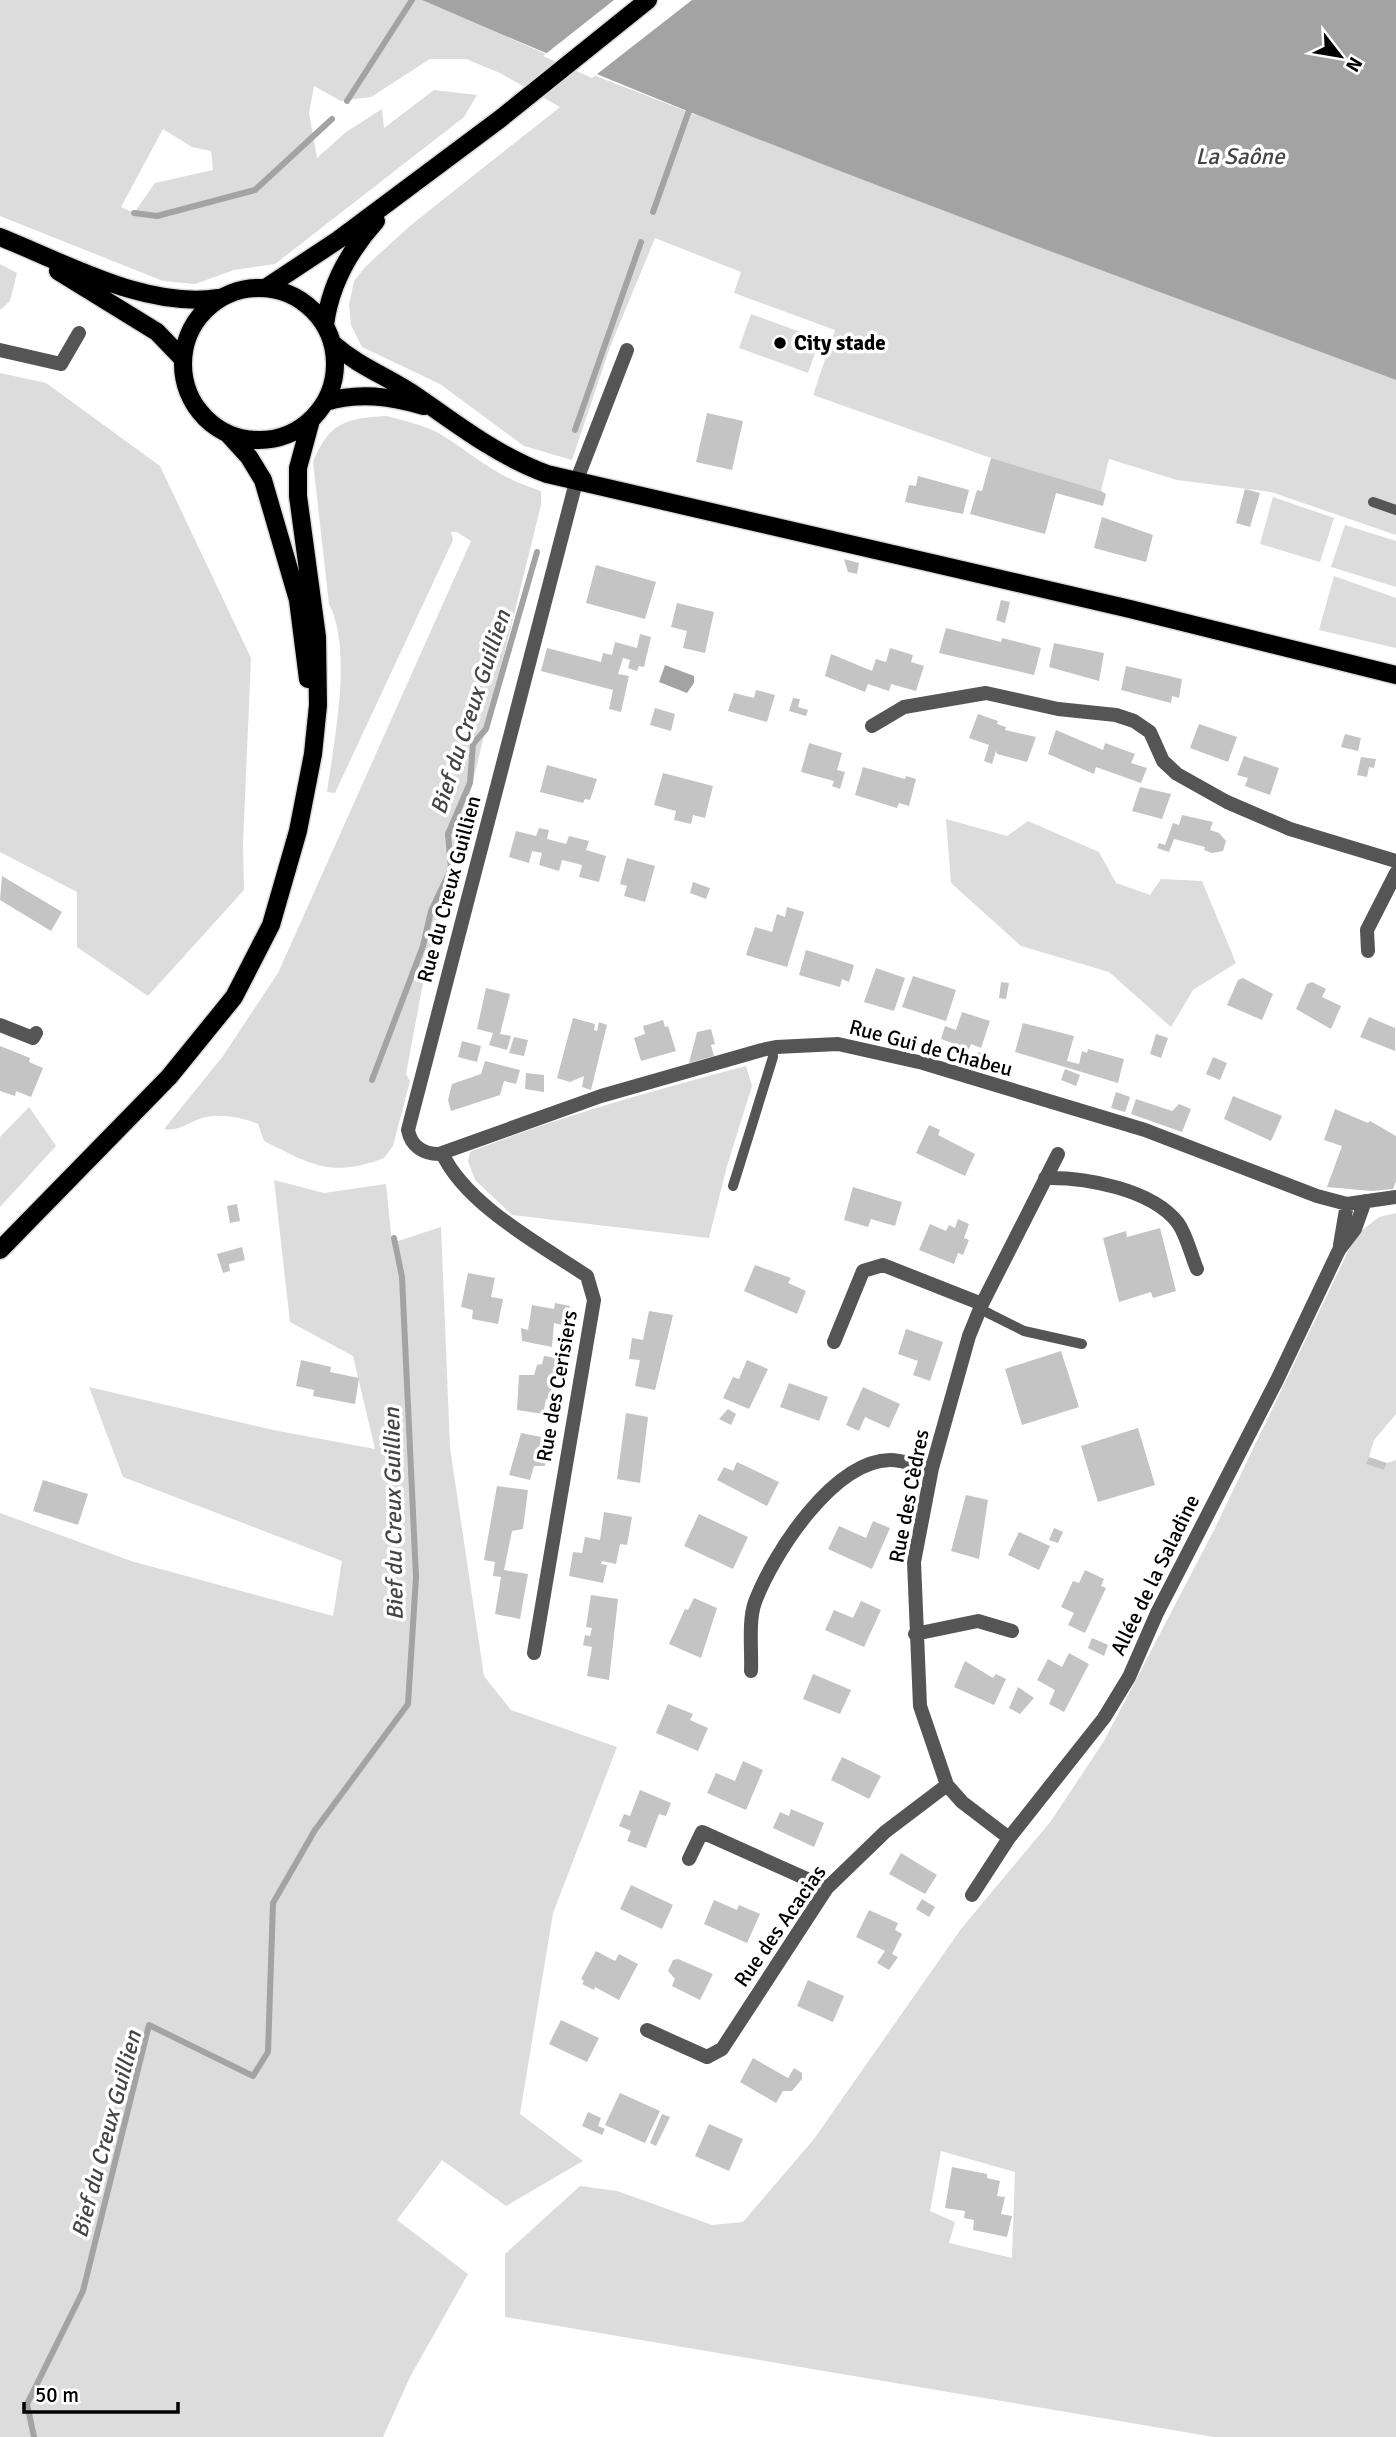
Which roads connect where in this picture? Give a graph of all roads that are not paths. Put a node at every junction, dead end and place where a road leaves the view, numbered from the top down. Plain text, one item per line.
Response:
1 (648, 0) edge
2 (397, 197) junction
3 (0, 238) edge
4 (267, 287) junction
5 (219, 298) junction
6 (325, 326) junction
7 (79, 333) dead end
8 (332, 343) junction
9 (0, 350) edge
10 (627, 350) dead end
11 (183, 358) junction
12 (325, 402) junction
13 (434, 410) junction
14 (311, 420) junction
15 (228, 434) junction
16 (576, 482) junction
17 (1373, 502) dead end
18 (1396, 510) edge
19 (1396, 675) edge
20 (872, 726) dead end
21 (313, 754) junction
22 (1396, 861) edge
23 (1396, 873) edge
24 (1368, 951) dead end
25 (0, 1024) edge
26 (36, 1033) dead end
27 (772, 1048) junction
28 (442, 1153) junction
29 (1058, 1154) dead end
30 (1045, 1178) junction
31 (733, 1186) dead end
32 (1396, 1197) edge
33 (1365, 1201) junction
34 (1347, 1204) junction
35 (0, 1250) edge
36 (1339, 1250) junction
37 (1197, 1269) dead end
38 (981, 1307) junction
39 (834, 1342) dead end
40 (1082, 1344) dead end
41 (932, 1468) junction
42 (1012, 1631) dead end
43 (915, 1634) junction
44 (534, 1653) dead end
45 (751, 1671) dead end
46 (947, 1785) junction
47 (1009, 1838) junction
48 (689, 1859) dead end
49 (827, 1888) junction
50 (972, 1895) dead end
51 (647, 2030) dead end

1 - 2 main road
2 - 4 main road
2 - 6 main road
3 - 5 main road
3 - 11 main road
4 - 5 main road
4 - 6 main road
5 - 11 main road
6 - 8 main road
7 - 9 street
8 - 12 main road
8 - 13 main road
10 - 16 street, Rue du Creux Guillien
11 - 15 main road
12 - 13 main road
12 - 14 main road
13 - 16 main road
14 - 15 main road
14 - 21 main road
15 - 21 main road
16 - 19 main road
16 - 28 street, Rue du Creux Guillien
17 - 18 lane
20 - 22 street
21 - 35 main road
23 - 24 street
25 - 26 street
27 - 28 street, Rue Gui de Chabeu
27 - 31 lane
27 - 34 street, Rue Gui de Chabeu
28 - 44 street, Rue des Cerisiers
29 - 30 street, Rue des Cèdres
30 - 37 street
30 - 38 street, Rue des Cèdres
32 - 33 street, Rue Gui de Chabeu
33 - 34 street, Rue Gui de Chabeu
33 - 36 street, Allée de la Saladine
34 - 36 street, Allée de la Saladine
36 - 47 street, Allée de la Saladine
38 - 39 street
38 - 40 lane
38 - 41 street, Rue des Cèdres
41 - 43 street, Rue des Cèdres
41 - 45 street
42 - 43 street
43 - 46 street, Rue des Cèdres
46 - 47 street, Rue des Cèdres
46 - 49 street, Rue des Acacias
47 - 50 street, Allée de la Saladine
48 - 49 street
49 - 51 street, Rue des Acacias

